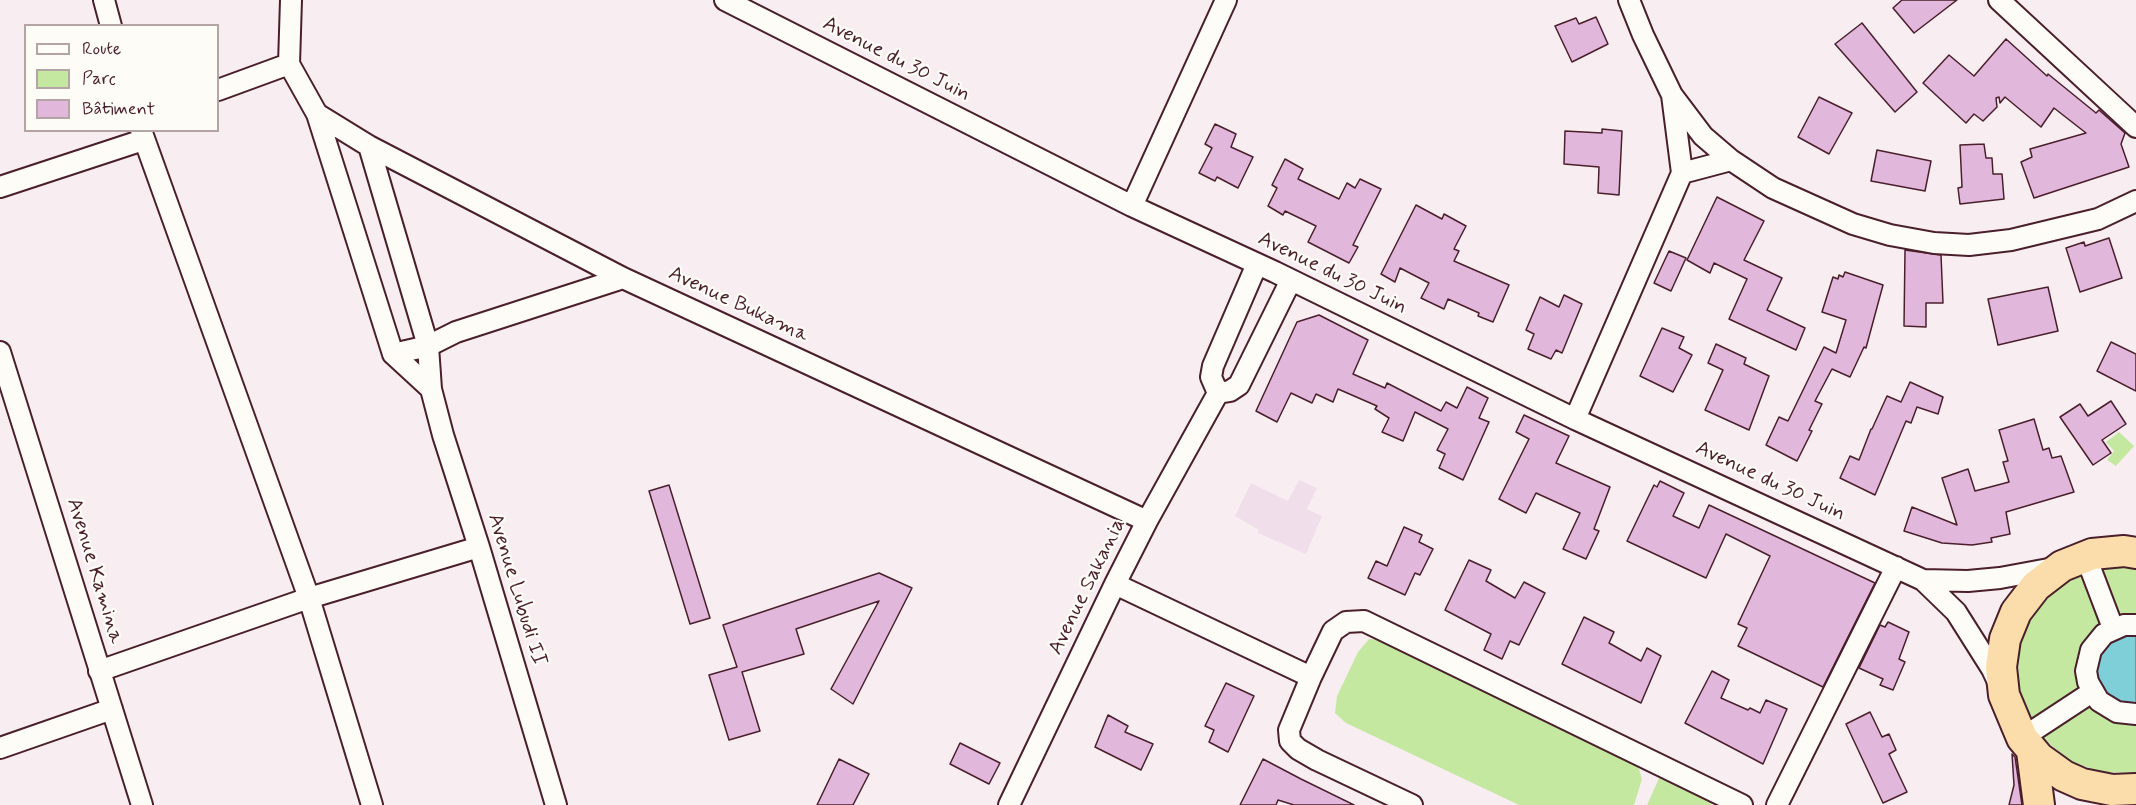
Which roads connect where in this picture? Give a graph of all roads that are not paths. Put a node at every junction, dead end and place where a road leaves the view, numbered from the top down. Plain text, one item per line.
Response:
1 (104, 0) edge
2 (291, 0) edge
3 (724, 0) edge
4 (1226, 0) edge
5 (1629, 0) edge
6 (1998, 0) edge
7 (110, 24) edge
8 (289, 64) junction
9 (219, 90) edge
10 (1672, 95) junction
11 (317, 114) junction
12 (2136, 127) edge
13 (142, 135) edge
14 (369, 146) junction
15 (1731, 160) junction
16 (1683, 173) junction
17 (0, 187) edge
18 (2136, 201) edge
19 (1132, 206) junction
20 (1257, 264) junction
21 (623, 278) junction
22 (1291, 280) junction
23 (428, 346) junction
24 (0, 352) edge
25 (393, 354) junction
26 (431, 388) junction
27 (1218, 393) junction
28 (8, 402) edge
29 (1575, 419) junction
30 (1147, 521) junction
31 (2132, 545) edge
32 (479, 547) junction
33 (2080, 559) junction
34 (1896, 567) junction
35 (1923, 580) junction
36 (1115, 584) junction
37 (309, 598) junction
38 (2136, 625) edge
39 (2113, 628) junction
40 (99, 670) junction
41 (1311, 677) junction
42 (2092, 692) junction
43 (2004, 695) junction
44 (112, 709) junction
45 (2136, 714) edge
46 (2027, 744) junction
47 (0, 748) edge
48 (2115, 795) edge
49 (142, 805) edge
50 (372, 805) edge
51 (556, 805) edge
52 (1009, 805) edge
53 (1412, 805) edge
54 (1742, 805) edge
55 (1777, 805) edge
56 (2039, 805) edge

1 - 7 street
2 - 8 street
3 - 19 street, Avenue du 30 Juin
4 - 19 street
5 - 10 street
6 - 12 street
8 - 9 street
8 - 11 street
10 - 15 street
10 - 16 street
11 - 14 street, Avenue Bukama
11 - 25 street
13 - 17 street
13 - 37 street
14 - 21 street, Avenue Bukama
14 - 23 street, Avenue Lubudi II
15 - 16 street
15 - 18 street
16 - 29 street
19 - 20 street, Avenue du 30 Juin
20 - 22 street, Avenue du 30 Juin
20 - 27 street
21 - 23 street
21 - 30 street, Avenue Bukama
22 - 27 street
22 - 29 street, Avenue du 30 Juin
23 - 25 street
23 - 26 street, Avenue Lubudi II
24 - 28 street, Avenue Kamina
25 - 26 street
26 - 32 street, Avenue Lubudi II
27 - 30 street, Avenue Sakania
28 - 40 street, Avenue Kamina
29 - 34 street, Avenue du 30 Juin
30 - 36 street, Avenue Sakania
31 - 33 highway
32 - 37 street
32 - 51 street, Avenue Lubudi II
33 - 35 street
33 - 39 street
33 - 43 highway
34 - 35 street, Avenue du 30 Juin
34 - 55 street
35 - 43 street
36 - 41 street
36 - 52 street, Avenue Sakania
37 - 40 street
37 - 50 street
38 - 39 street
39 - 42 street
40 - 44 street, Avenue Kamina
41 - 53 street
41 - 54 street
42 - 45 street
42 - 46 street
43 - 46 highway
44 - 47 street
44 - 49 street, Avenue Kamina
46 - 48 highway
46 - 56 highway

